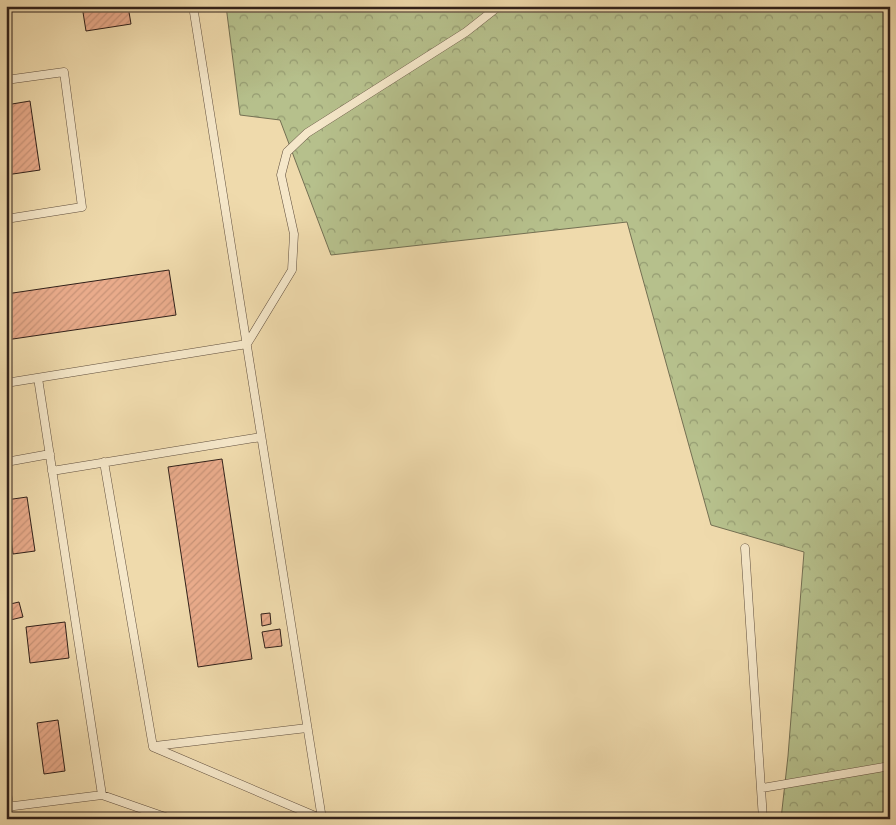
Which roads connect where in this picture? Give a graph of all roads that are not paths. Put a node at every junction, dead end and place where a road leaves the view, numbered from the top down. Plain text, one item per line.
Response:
1 (193, 6) edge
2 (499, 6) edge
3 (6, 80) edge
4 (6, 219) edge
5 (247, 344) junction
6 (38, 378) junction
7 (6, 383) edge
8 (261, 437) junction
9 (50, 454) junction
10 (6, 462) edge
11 (104, 462) junction
12 (52, 470) junction
13 (745, 548) dead end
14 (307, 728) junction
15 (153, 747) junction
16 (890, 766) edge
17 (6, 784) edge
18 (762, 788) junction
19 (102, 795) junction
20 (8, 806) edge
21 (170, 819) edge
22 (763, 819) edge

1 - 5 lane
2 - 5 lane
3 - 4 lane
5 - 6 lane
5 - 8 lane
6 - 7 lane
6 - 9 lane
8 - 11 lane
8 - 14 lane
9 - 10 lane
9 - 12 lane
11 - 12 lane
11 - 15 lane
12 - 19 lane
13 - 18 lane
14 - 15 lane
14 - 15 lane
16 - 18 lane
17 - 20 lane
18 - 22 lane
19 - 20 lane
19 - 21 lane

